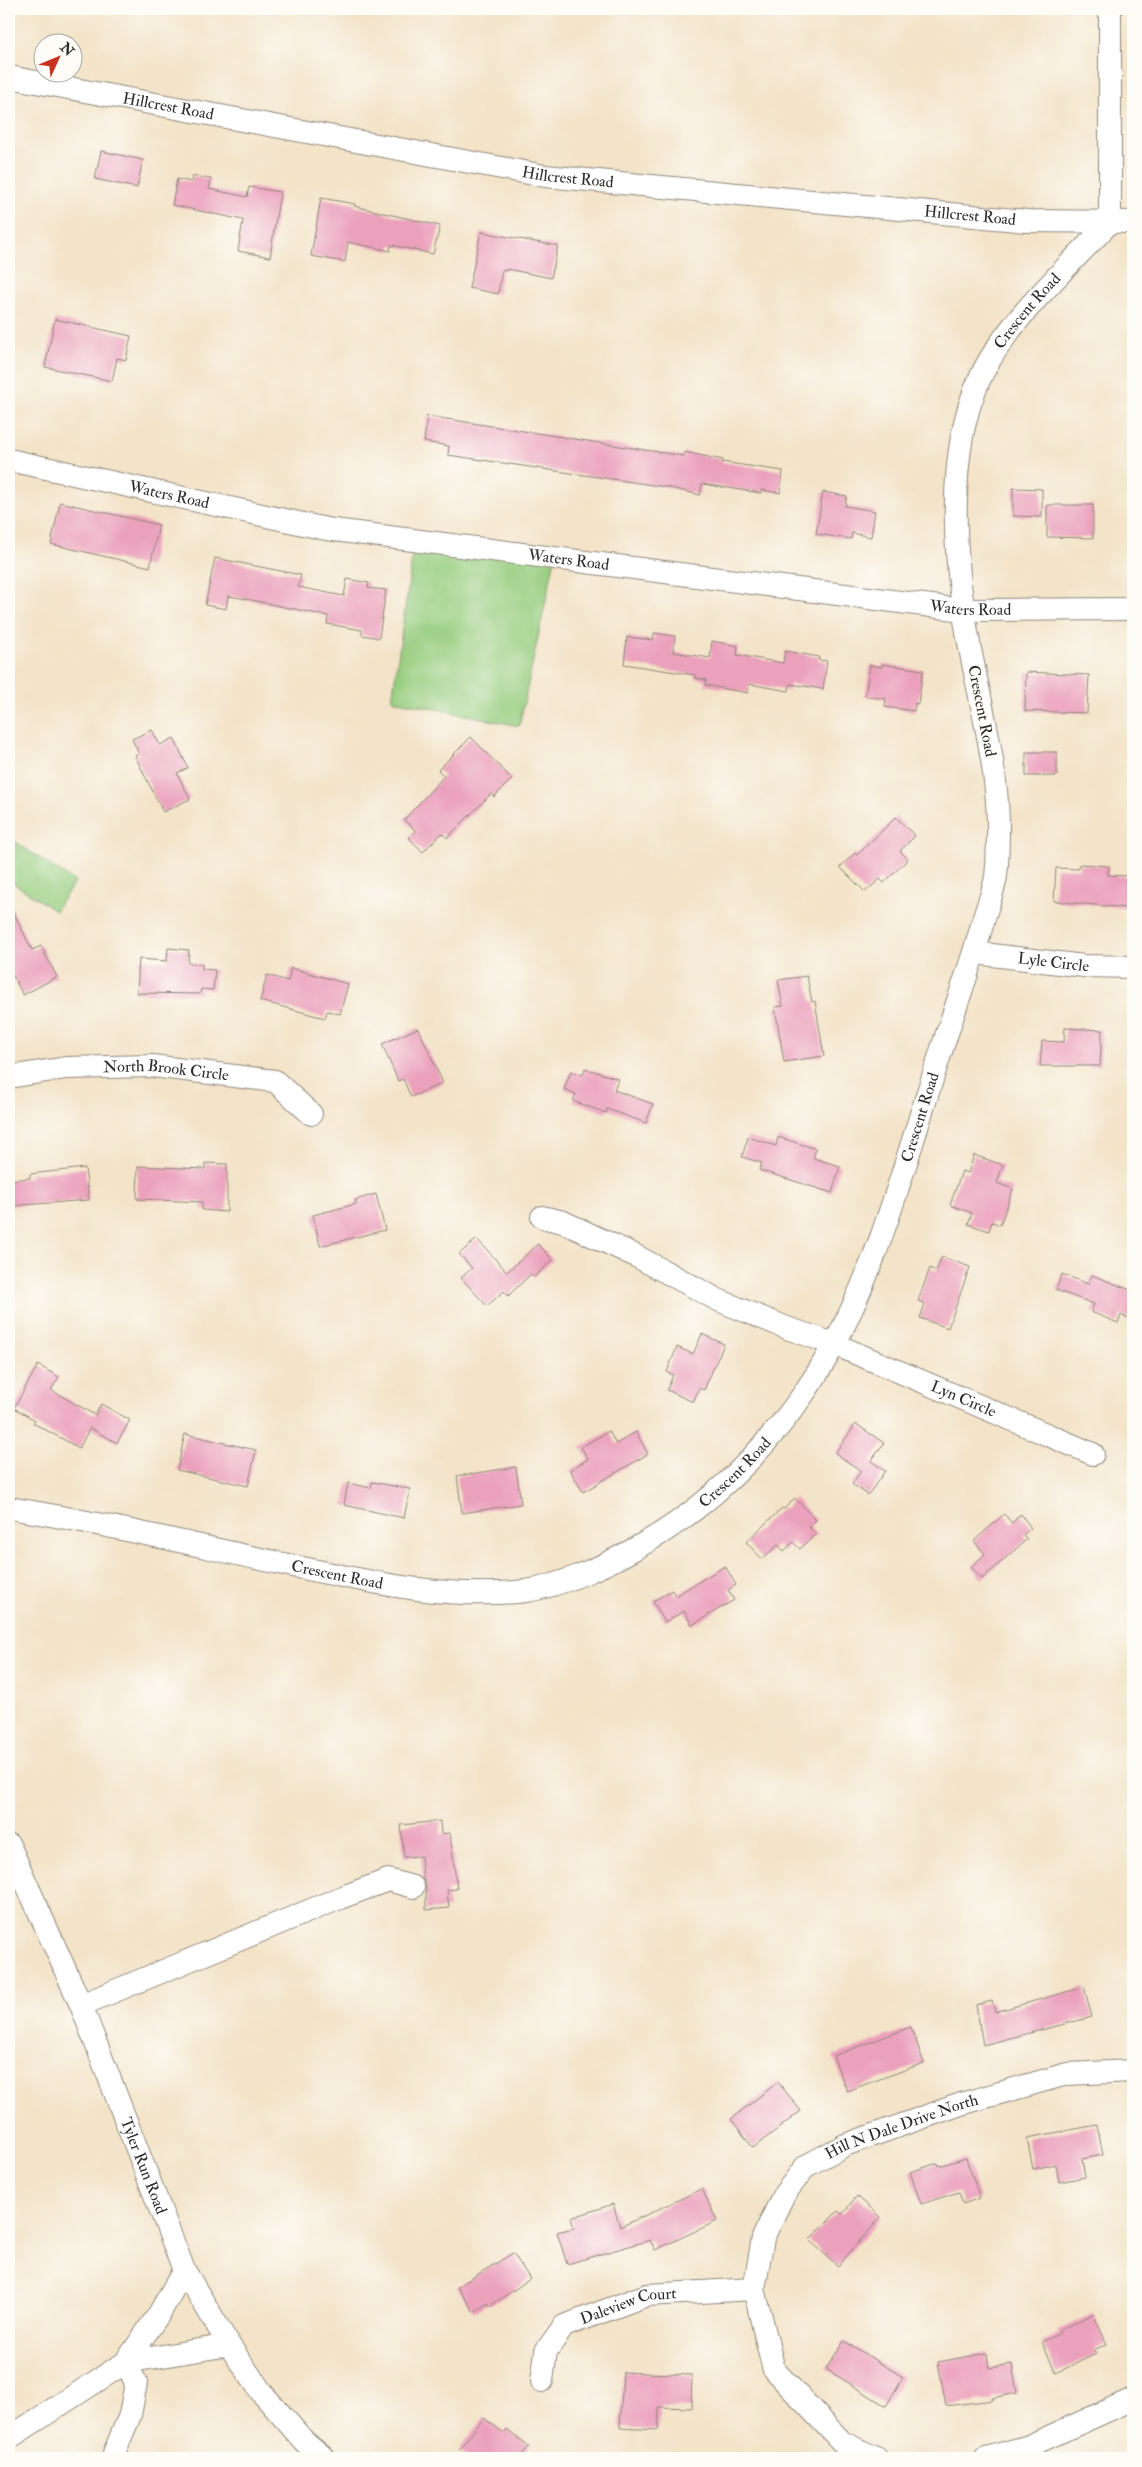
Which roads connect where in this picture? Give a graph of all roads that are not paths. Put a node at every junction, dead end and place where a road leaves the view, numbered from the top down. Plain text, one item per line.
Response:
1 (1110, 9) edge
2 (9, 76) edge
3 (1110, 222) junction
4 (1133, 222) edge
5 (9, 460) edge
6 (963, 610) junction
7 (1133, 610) edge
8 (975, 953) junction
9 (1133, 967) edge
10 (9, 1077) edge
11 (311, 1114) dead end
12 (542, 1217) dead end
13 (834, 1344) junction
14 (1093, 1454) dead end
15 (9, 1508) edge
16 (9, 1845) edge
17 (414, 1887) dead end
18 (81, 2005) junction
19 (1133, 2070) edge
20 (184, 2270) junction
21 (754, 2289) junction
22 (229, 2345) junction
23 (126, 2362) junction
24 (542, 2381) dead end
25 (1133, 2399) edge
26 (9, 2438) edge
27 (114, 2453) dead end
28 (324, 2458) edge
29 (876, 2458) edge
30 (986, 2458) edge

1 - 3 street
2 - 3 street, Hillcrest Road
3 - 4 street, Hillcrest Road
3 - 6 street, Crescent Road
5 - 6 street, Waters Road
6 - 7 street, Waters Road
6 - 8 street, Crescent Road
8 - 9 street, Lyle Circle
8 - 13 street, Crescent Road
10 - 11 street, North Brook Circle
12 - 13 street, Lyn Circle
13 - 14 street, Lyn Circle
13 - 15 street, Crescent Road
16 - 18 street, Tyler Run Road
17 - 18 street
18 - 20 street, Tyler Run Road
19 - 21 street, Hill N Dale Drive North
20 - 22 street, Tyler Run Road
20 - 23 street
21 - 24 street, Daleview Court
21 - 29 street
22 - 23 street
22 - 28 street, Tyler Run Road
23 - 26 street
23 - 27 street
25 - 30 street

